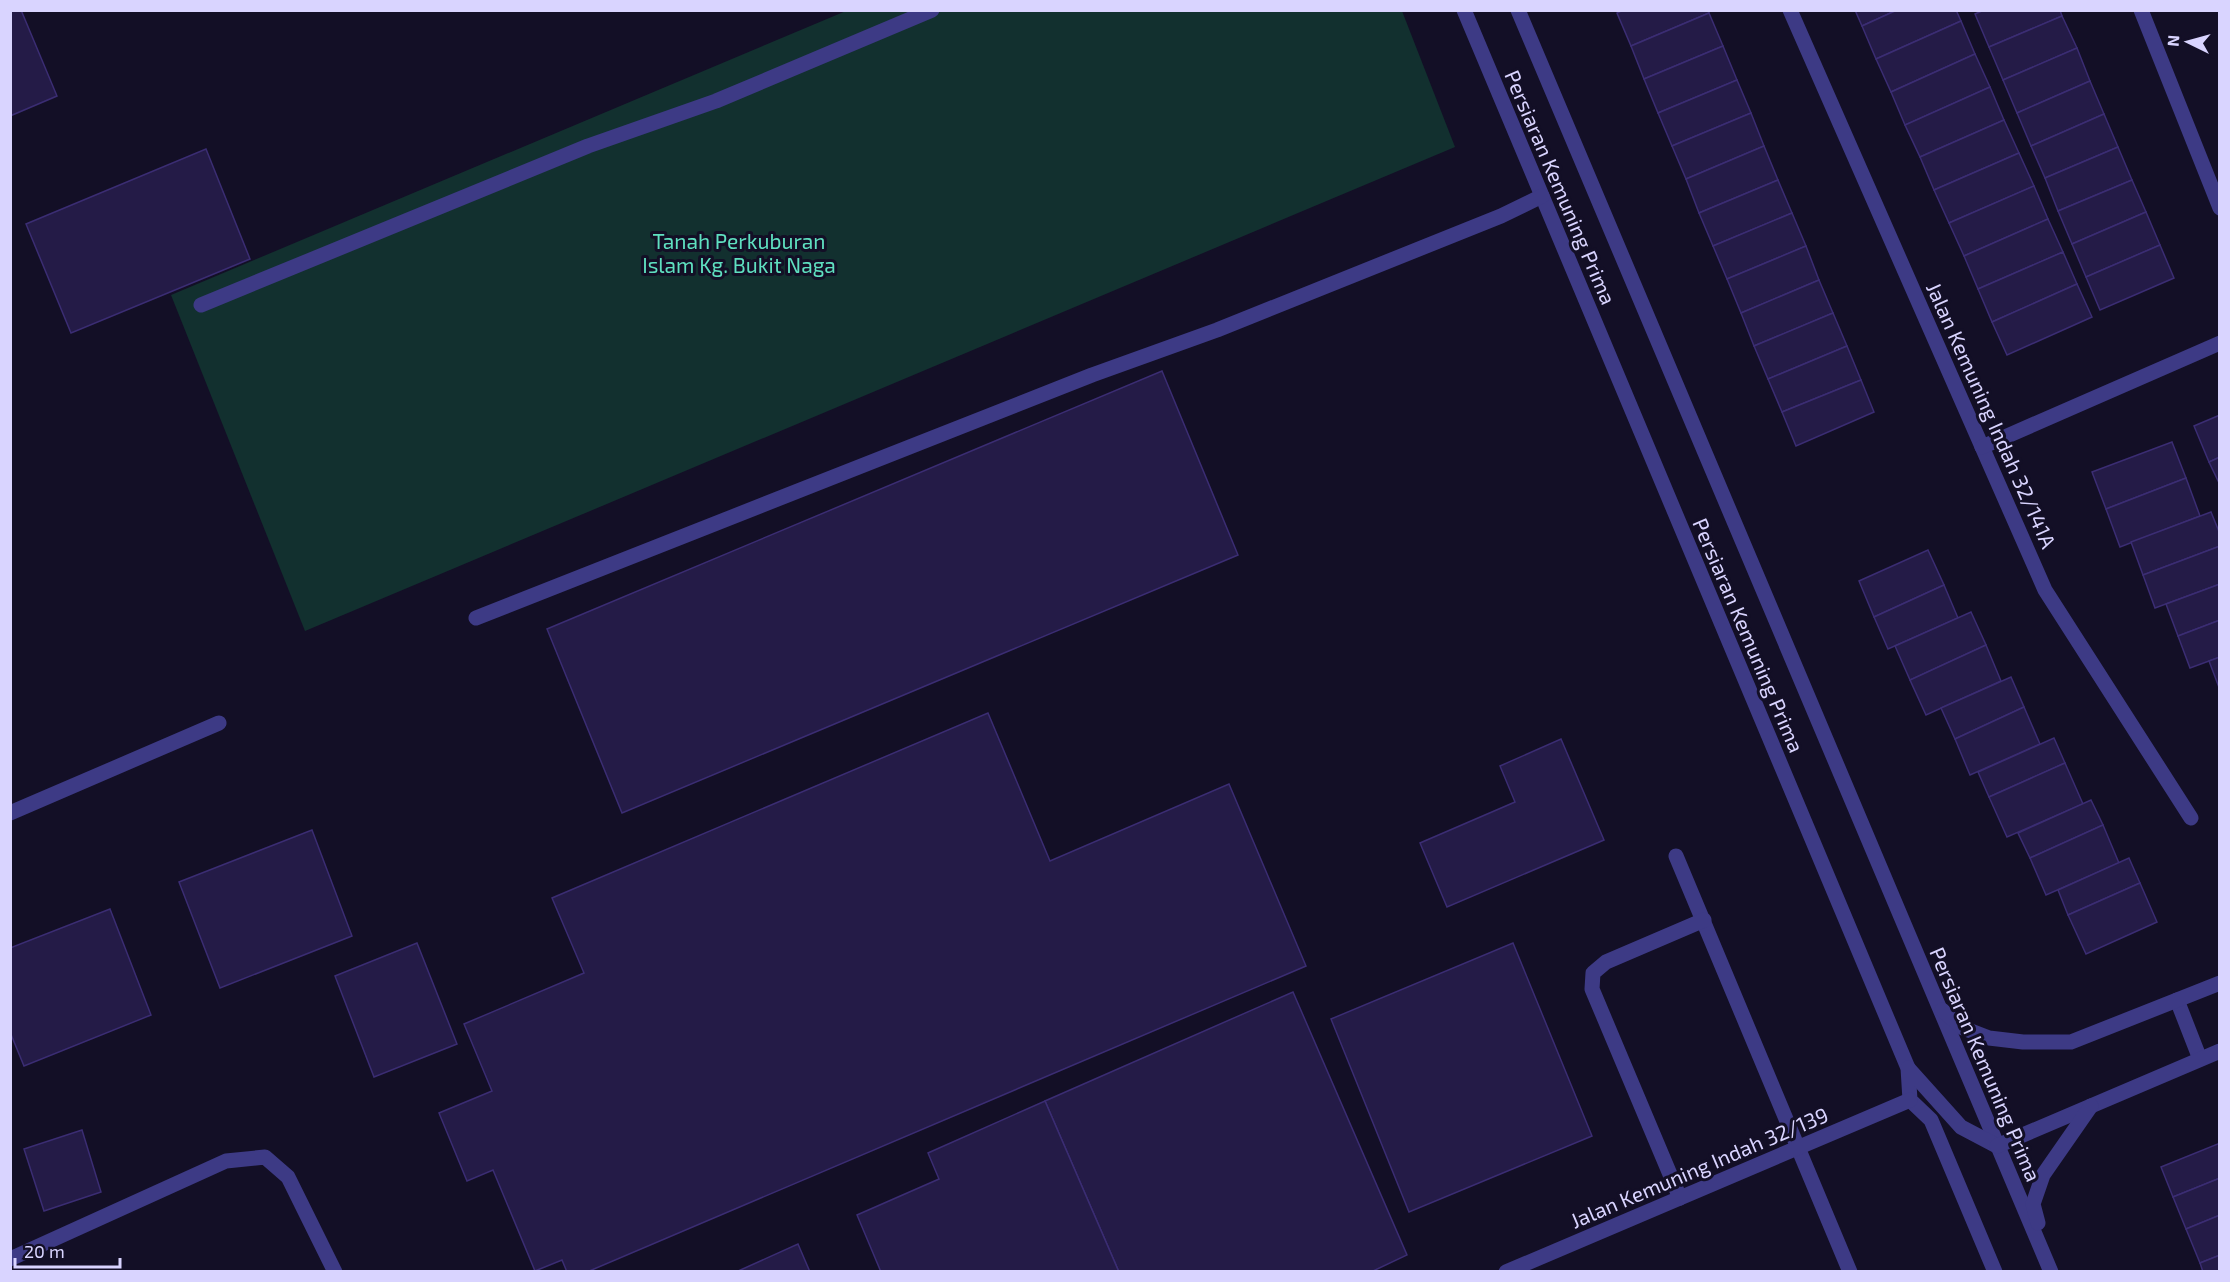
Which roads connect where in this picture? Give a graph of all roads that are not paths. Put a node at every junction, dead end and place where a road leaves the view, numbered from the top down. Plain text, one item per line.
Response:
1 (932, 10) edge
2 (1464, 10) edge
3 (1518, 10) edge
4 (1790, 10) edge
5 (2141, 10) edge
6 (1542, 196) junction
7 (2220, 208) edge
8 (201, 305) dead end
9 (2220, 343) edge
10 (1982, 447) junction
11 (476, 618) dead end
12 (219, 723) dead end
13 (10, 813) edge
14 (2191, 818) dead end
15 (1676, 856) dead end
16 (1704, 920) junction
17 (1916, 953) junction
18 (2220, 983) edge
19 (2177, 1000) junction
20 (2220, 1051) edge
21 (2200, 1059) junction
22 (1908, 1068) junction
23 (1910, 1100) junction
24 (2091, 1106) junction
25 (1997, 1146) junction
26 (1798, 1148) junction
27 (1680, 1198) junction
28 (10, 1259) edge
29 (2049, 1267) edge
30 (334, 1272) edge
31 (1506, 1272) edge
32 (1850, 1272) edge
33 (1995, 1272) edge

1 - 8 street
2 - 6 street, Persiaran Kemuning Prima
3 - 17 street, Persiaran Kemuning Prima
4 - 10 street, Jalan Kemuning Indah 32/141A
5 - 7 street
6 - 11 street
6 - 22 street, Persiaran Kemuning Prima
9 - 10 street
10 - 14 street, Jalan Kemuning Indah 32/141A
12 - 13 street
15 - 16 street
16 - 26 street
16 - 27 street
17 - 19 street
17 - 25 street, Persiaran Kemuning Prima
18 - 19 street
19 - 21 street
20 - 21 street
21 - 24 street
22 - 23 street, Persiaran Kemuning Prima
22 - 25 street
23 - 26 street, Jalan Kemuning Indah 32/139
23 - 33 street
24 - 25 street
24 - 29 street
25 - 29 street, Persiaran Kemuning Prima
26 - 27 street, Jalan Kemuning Indah 32/139
26 - 32 street
27 - 31 street, Jalan Kemuning Indah 32/139
28 - 30 street

